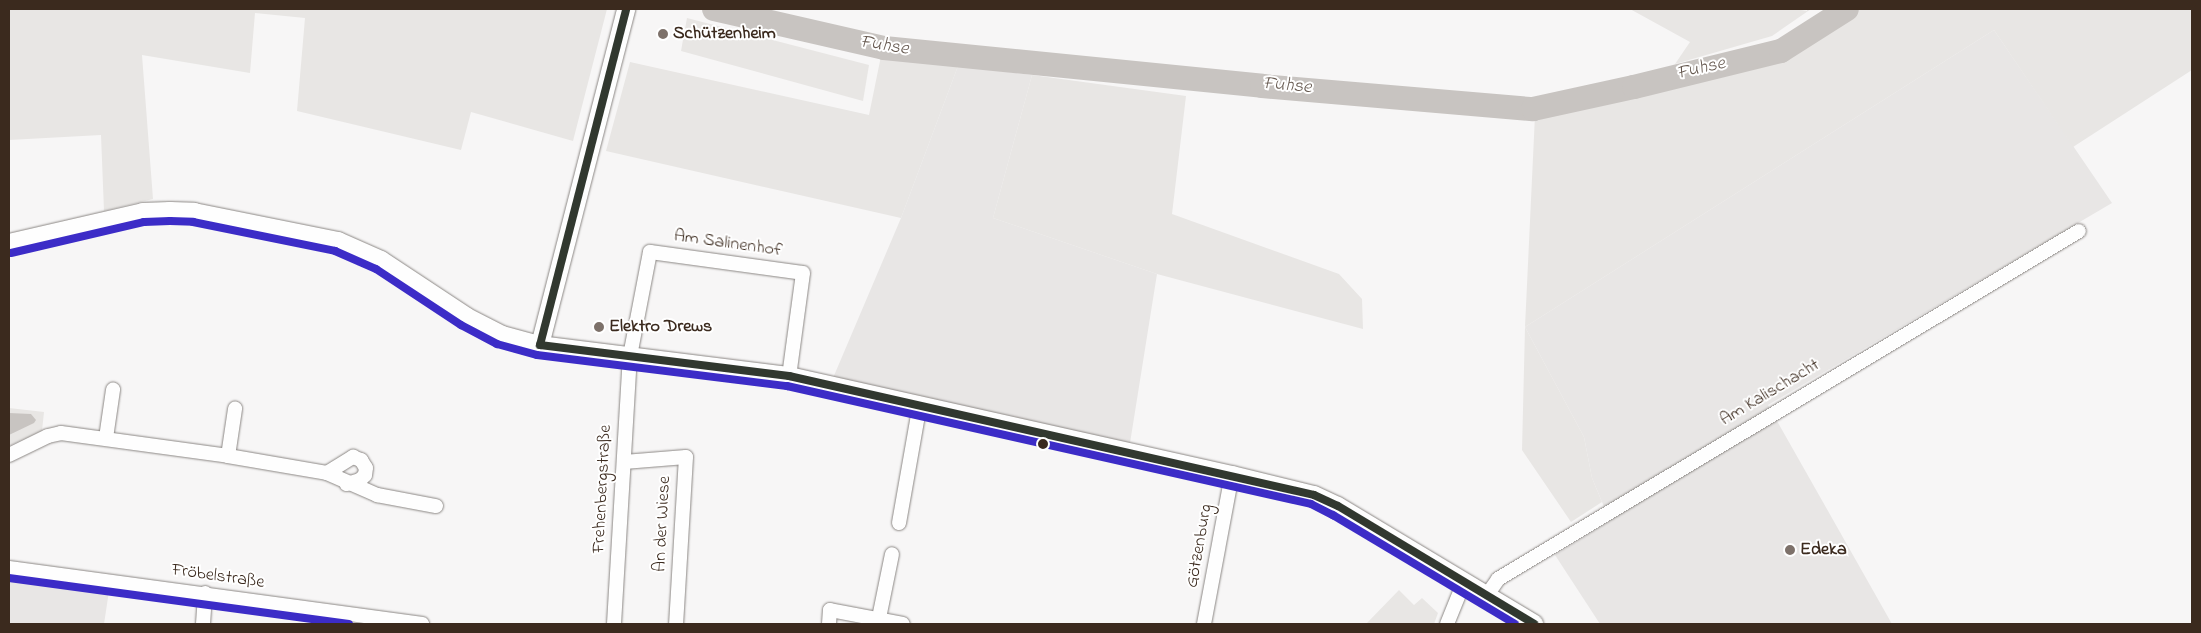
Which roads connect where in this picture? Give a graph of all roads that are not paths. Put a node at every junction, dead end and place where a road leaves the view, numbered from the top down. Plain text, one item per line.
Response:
1 (626, 9) edge
2 (2079, 231) dead end
3 (9, 244) edge
4 (540, 345) junction
5 (630, 356) junction
6 (789, 376) junction
7 (113, 390) dead end
8 (920, 404) junction
9 (236, 409) dead end
10 (106, 438) junction
11 (9, 454) edge
12 (228, 456) junction
13 (624, 462) junction
14 (326, 473) junction
15 (1232, 475) junction
16 (347, 484) junction
17 (436, 506) dead end
18 (899, 523) dead end
19 (892, 554) dead end
20 (9, 568) edge
21 (1467, 582) junction
22 (205, 594) junction
23 (1487, 595) junction
24 (879, 618) junction
25 (203, 624) edge
26 (418, 624) edge
27 (422, 624) edge
28 (614, 624) edge
29 (676, 624) edge
30 (830, 624) edge
31 (903, 624) edge
32 (1204, 624) edge
33 (1446, 624) edge
34 (1534, 624) edge

1 - 4 street
2 - 23 street, Am Kalischacht
3 - 4 street
4 - 5 street
5 - 6 street
5 - 6 street, Am Salinenhof
5 - 13 street, Frehenbergstraße
6 - 8 street
7 - 10 street
8 - 15 street
8 - 18 street
9 - 12 street
10 - 11 street
10 - 12 street
12 - 14 street
13 - 28 street, Frehenbergstraße
13 - 29 street, An der Wiese
14 - 16 street
14 - 16 street
15 - 21 street
15 - 32 street, Götzenburg
16 - 17 street
19 - 24 street
20 - 22 street, Fröbelstraße
21 - 23 street
21 - 33 street
22 - 25 street
22 - 26 street, Fröbelstraße
23 - 34 street
24 - 30 street
24 - 31 street
26 - 27 street, Fröbelstraße

